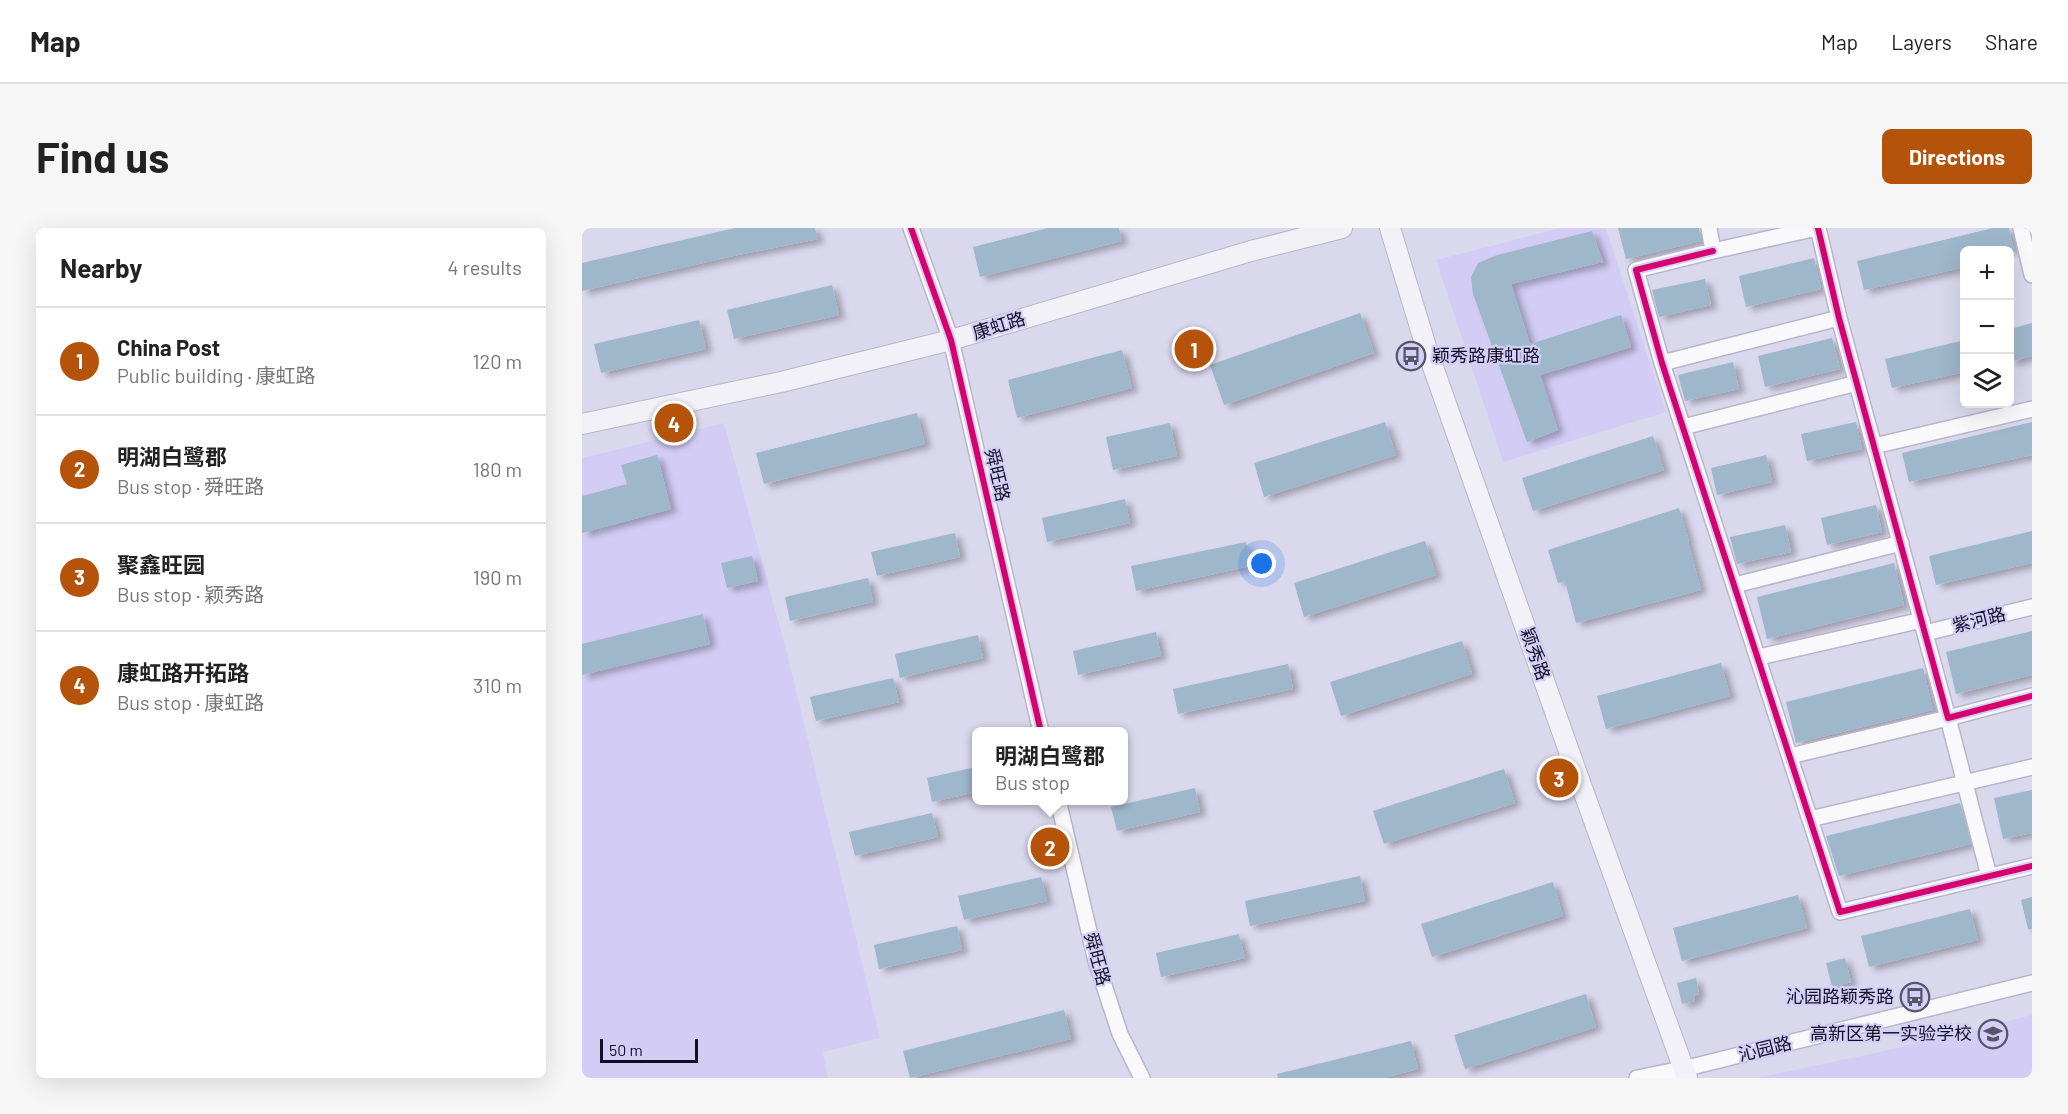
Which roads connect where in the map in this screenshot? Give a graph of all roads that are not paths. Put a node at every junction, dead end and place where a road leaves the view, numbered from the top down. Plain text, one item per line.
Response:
1 (1342, 228) edge
2 (1390, 228) edge
3 (1709, 228) edge
4 (1817, 228) edge
5 (2021, 228) edge
6 (913, 229) edge
7 (1713, 251) junction
8 (2032, 275) edge
9 (1839, 318) junction
10 (951, 340) junction
11 (1662, 363) junction
12 (1857, 383) junction
13 (2032, 409) edge
14 (582, 424) edge
15 (1683, 427) junction
16 (1874, 446) junction
17 (1901, 543) junction
18 (1735, 585) junction
19 (2032, 607) edge
20 (1923, 626) junction
21 (1759, 657) junction
22 (2032, 696) edge
23 (1948, 718) junction
24 (1040, 727) edge
25 (1790, 756) junction
26 (2032, 767) edge
27 (1965, 783) junction
28 (1059, 805) edge
29 (1810, 819) junction
30 (2032, 866) edge
31 (1989, 876) junction
32 (2032, 983) edge
33 (1685, 1073) edge
34 (1142, 1078) edge
35 (1637, 1078) edge

1 - 10 main road, 康虹路
2 - 33 main road, 颖秀路
3 - 7 street
4 - 7 street
4 - 9 street
5 - 8 street
6 - 10 street, 舜旺路
7 - 11 street
9 - 11 street
9 - 12 street
10 - 14 main road, 康虹路
10 - 24 street, 舜旺路
11 - 15 street
12 - 15 street
12 - 16 street
13 - 16 street
15 - 18 street
16 - 17 street
17 - 18 street
17 - 20 street
18 - 21 street
19 - 20 street, 紫河路
20 - 21 street, 紫河路
20 - 23 street
21 - 25 street
22 - 23 street
23 - 25 street
23 - 27 street
25 - 29 street
26 - 27 street
27 - 29 street
27 - 31 street
28 - 34 street, 舜旺路
29 - 31 street
30 - 31 street
32 - 33 street, 沁园路
33 - 35 street, 沁园路

